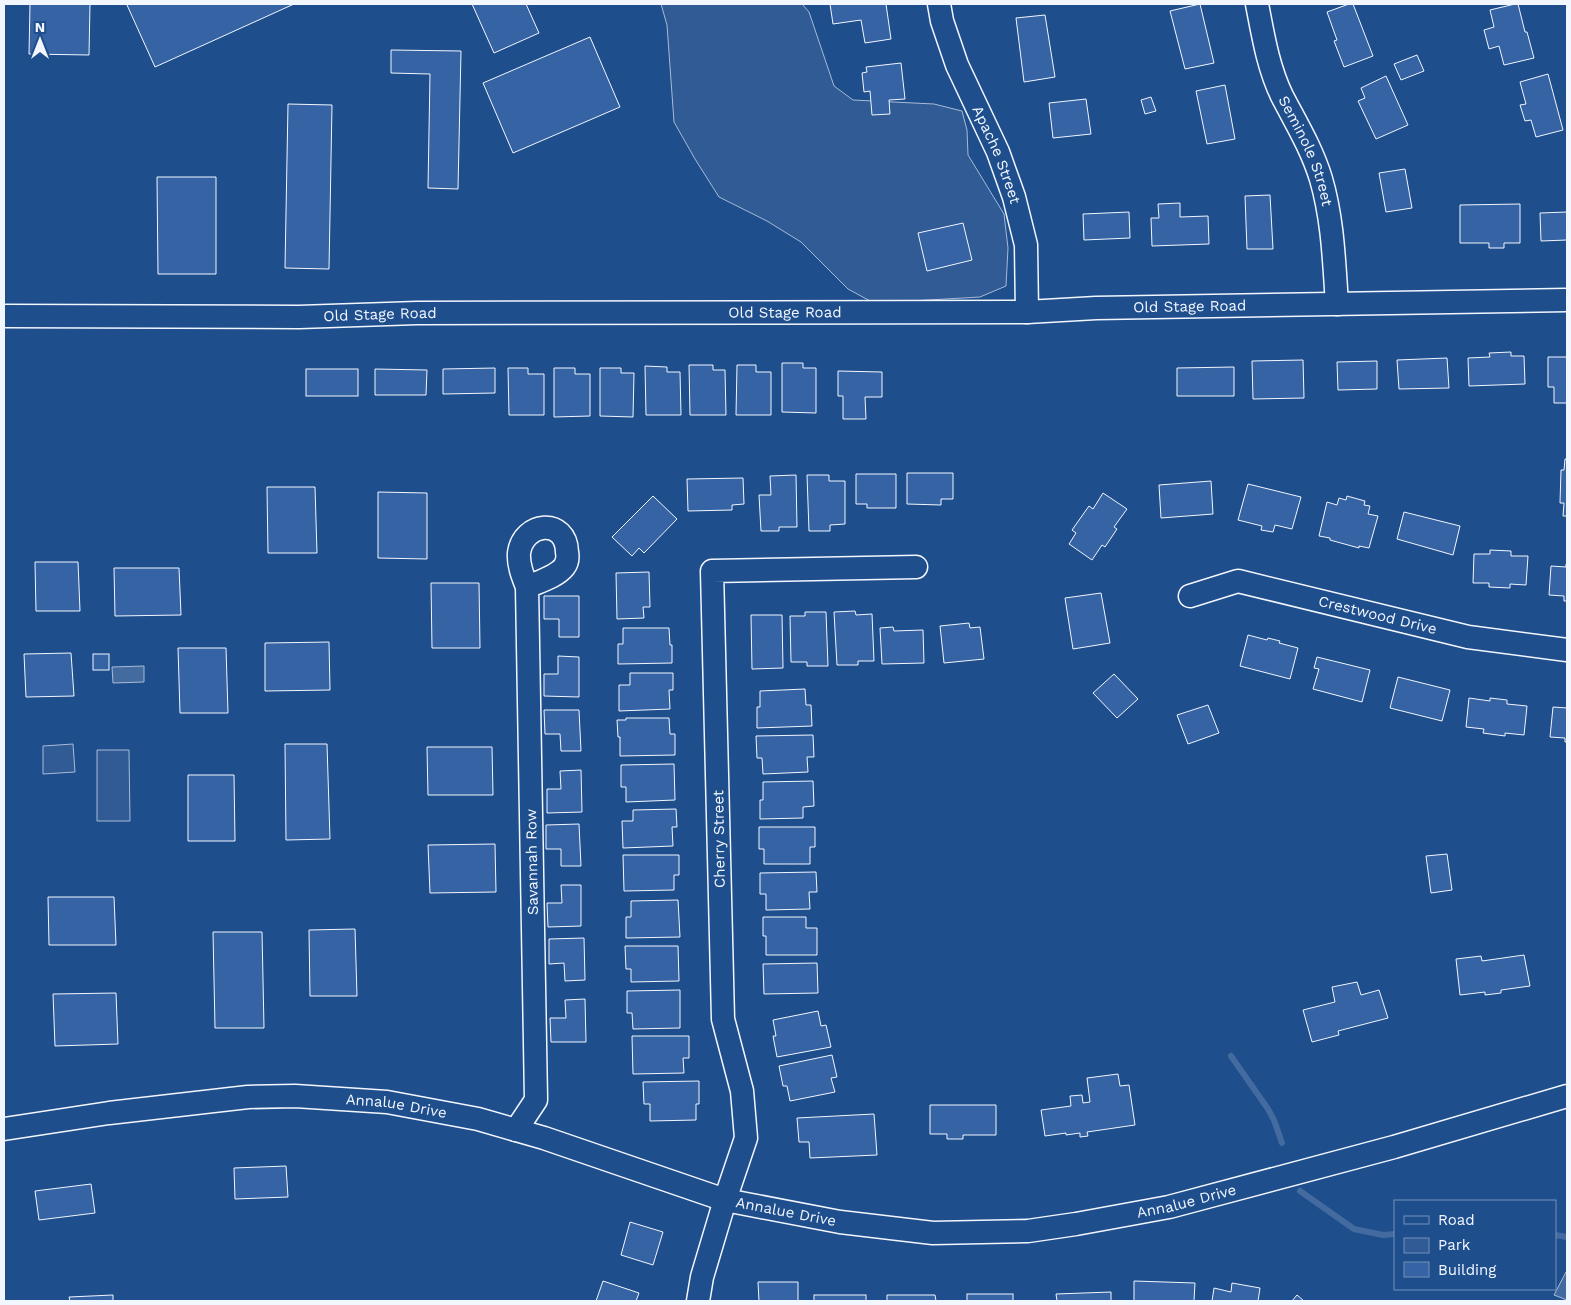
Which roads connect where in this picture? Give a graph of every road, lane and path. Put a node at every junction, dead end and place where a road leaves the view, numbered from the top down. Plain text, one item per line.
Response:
1 (939, 4) edge
2 (1257, 4) edge
3 (1567, 300) edge
4 (1337, 304) junction
5 (1027, 312) junction
6 (4, 316) edge
7 (916, 567) dead end
8 (527, 587) dead end
9 (1190, 596) dead end
10 (1567, 650) edge
11 (1567, 1096) edge
12 (4, 1129) edge
13 (516, 1130) junction
14 (725, 1200) junction
15 (698, 1301) edge

1 - 5 street, Apache Street
2 - 4 street, Seminole Street
3 - 4 street, Old Stage Road
4 - 5 street, Old Stage Road
5 - 6 street, Old Stage Road
7 - 14 street, Cherry Street
8 - 13 street, Savannah Row
9 - 10 street, Crestwood Drive
11 - 14 street, Annalue Drive
12 - 13 street, Annalue Drive
13 - 14 street, Annalue Drive
14 - 15 street, Cherry Street

